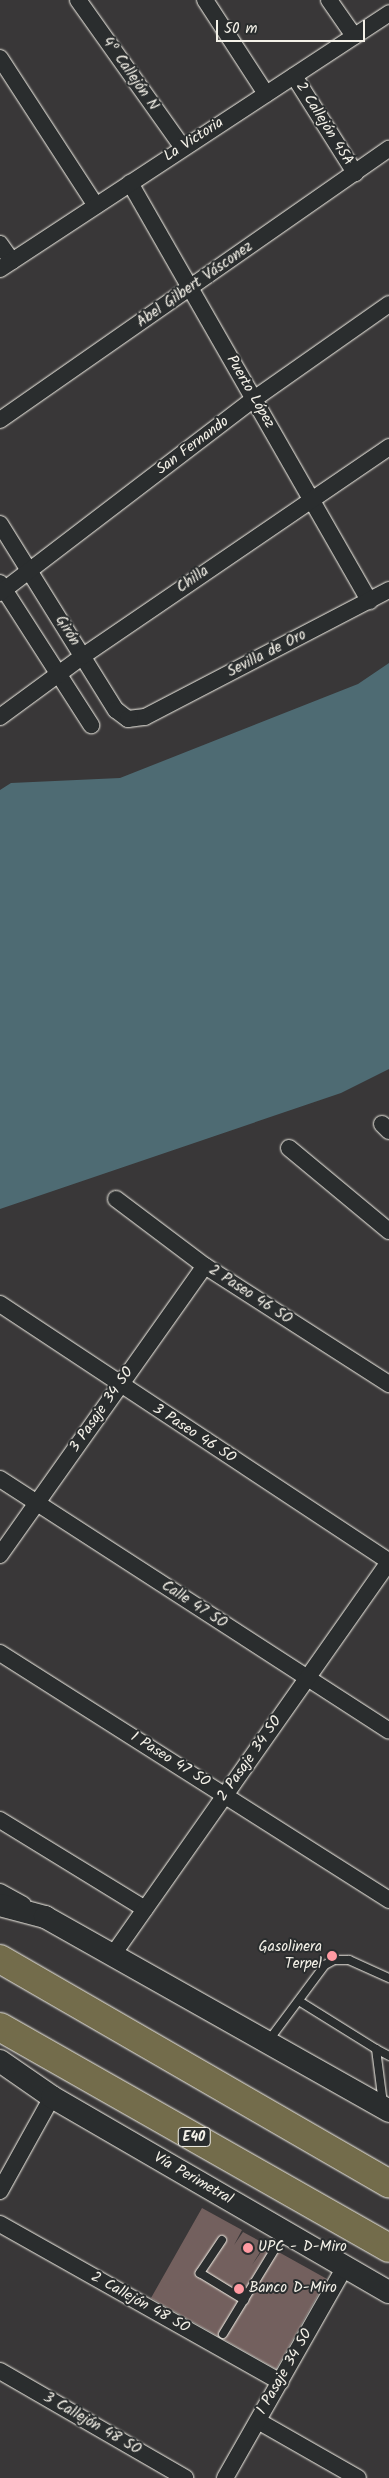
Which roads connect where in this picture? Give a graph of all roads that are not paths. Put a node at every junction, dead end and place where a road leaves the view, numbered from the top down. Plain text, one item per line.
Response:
1 (78, 0) edge
2 (204, 0) edge
3 (329, 0) edge
4 (389, 13) edge
5 (354, 36) junction
6 (0, 58) edge
7 (294, 76) junction
8 (266, 94) junction
9 (183, 148) junction
10 (389, 149) edge
11 (355, 172) junction
12 (130, 183) junction
13 (96, 206) junction
14 (0, 244) edge
15 (6, 265) edge
16 (192, 288) junction
17 (389, 304) edge
18 (254, 399) junction
19 (0, 420) edge
20 (389, 447) edge
21 (312, 497) junction
22 (0, 524) edge
23 (30, 571) junction
24 (1, 589) edge
25 (389, 590) edge
26 (369, 601) junction
27 (83, 656) junction
28 (59, 674) junction
29 (0, 717) edge
30 (145, 718) joint
31 (90, 725) dead end
32 (289, 1148) dead end
33 (116, 1199) dead end
34 (389, 1231) edge
35 (205, 1266) junction
36 (0, 1304) edge
37 (389, 1384) edge
38 (120, 1386) junction
39 (0, 1479) edge
40 (37, 1503) junction
41 (0, 1555) edge
42 (389, 1562) edge
43 (0, 1653) edge
44 (307, 1678) junction
45 (389, 1731) edge
46 (225, 1794) junction
47 (0, 1820) edge
48 (0, 1892) edge
49 (389, 1900) edge
50 (0, 1904) edge
51 (145, 1909) junction
52 (44, 1917) junction
53 (112, 1956) junction
54 (0, 1959) edge
55 (389, 1978) edge
56 (299, 2001) junction
57 (0, 2027) edge
58 (267, 2043) junction
59 (376, 2049) junction
60 (389, 2056) edge
61 (0, 2061) edge
62 (0, 2070) edge
63 (52, 2097) junction
64 (386, 2110) edge
65 (389, 2184) edge
66 (0, 2191) edge
67 (0, 2224) edge
68 (285, 2232) junction
69 (222, 2240) dead end
70 (389, 2248) edge
71 (345, 2267) junction
72 (389, 2292) edge
73 (244, 2300) junction
74 (223, 2334) dead end
75 (0, 2371) edge
76 (280, 2382) junction
77 (258, 2421) junction
78 (185, 2478) edge
79 (225, 2478) edge
80 (358, 2478) edge

1 - 9 street, 4º Callejón N
2 - 8 street
3 - 5 street
4 - 5 street, La Victoria
5 - 7 street, La Victoria
6 - 13 street
7 - 8 street, La Victoria
7 - 11 street, 2 Callejón 45A
8 - 9 street, La Victoria
9 - 12 street, La Victoria
10 - 11 street, Abel Gilbert Vásconez
11 - 16 street, Abel Gilbert Vásconez
12 - 13 street, La Victoria
12 - 16 street, Puerto López
13 - 15 street, La Victoria
14 - 15 street
16 - 18 street, Puerto López
16 - 19 street, Abel Gilbert Vásconez
17 - 18 street, San Fernando
18 - 21 street, Puerto López
18 - 23 street, San Fernando
20 - 21 street, Chilla
21 - 26 street, Puerto López
21 - 27 street, Chilla
22 - 23 street, Girón
23 - 24 street, San Fernando
23 - 27 street, Girón
24 - 28 street, Girón
25 - 26 street, Sevilla de Oro
26 - 30 street, Sevilla de Oro
27 - 28 street, Chilla
27 - 30 street, Girón
28 - 29 street, Chilla
28 - 31 street, Girón
32 - 34 street
33 - 35 street, 2 Paseo 46 SO
35 - 37 street, 2 Paseo 46 SO
35 - 38 street, 3 Pasaje 34 SO
36 - 38 street, 3 Paseo 46 SO
38 - 40 street, 3 Pasaje 34 SO
38 - 42 street, 3 Paseo 46 SO
39 - 40 street, Calle 47 SO
40 - 41 street, 3 Pasaje 34 SO
40 - 44 street, Calle 47 SO
42 - 44 street, 2 Pasaje 34 SO
43 - 46 street, 1 Paseo 47 SO
44 - 45 street, Calle 47 SO
44 - 46 street, 2 Pasaje 34 SO
46 - 49 street, 1 Paseo 47 SO
46 - 51 street, 2 Pasaje 34 SO
47 - 51 street
48 - 52 street
50 - 52 street
51 - 53 street, 2 Pasaje 34 SO
52 - 53 street
53 - 58 street
54 - 65 highway
55 - 56 lane
56 - 58 lane
56 - 59 lane
57 - 70 highway, E40
58 - 64 street
59 - 60 lane
59 - 64 lane
61 - 63 street, Vía Perimetral / E40
62 - 63 street
63 - 66 street
63 - 68 street, Vía Perimetral / E40
67 - 76 street, 2 Callejón 48 SO
68 - 71 street, Vía Perimetral / E40
68 - 73 lane
69 - 73 lane
71 - 72 street, Vía Perimetral / E40
71 - 76 street, 1 Pasaje 34 SO
73 - 74 lane
75 - 78 street, 3 Callejón 48 SO
76 - 77 street, 1 Pasaje 34 SO
77 - 79 street, 1 Pasaje 34 SO
77 - 80 street

